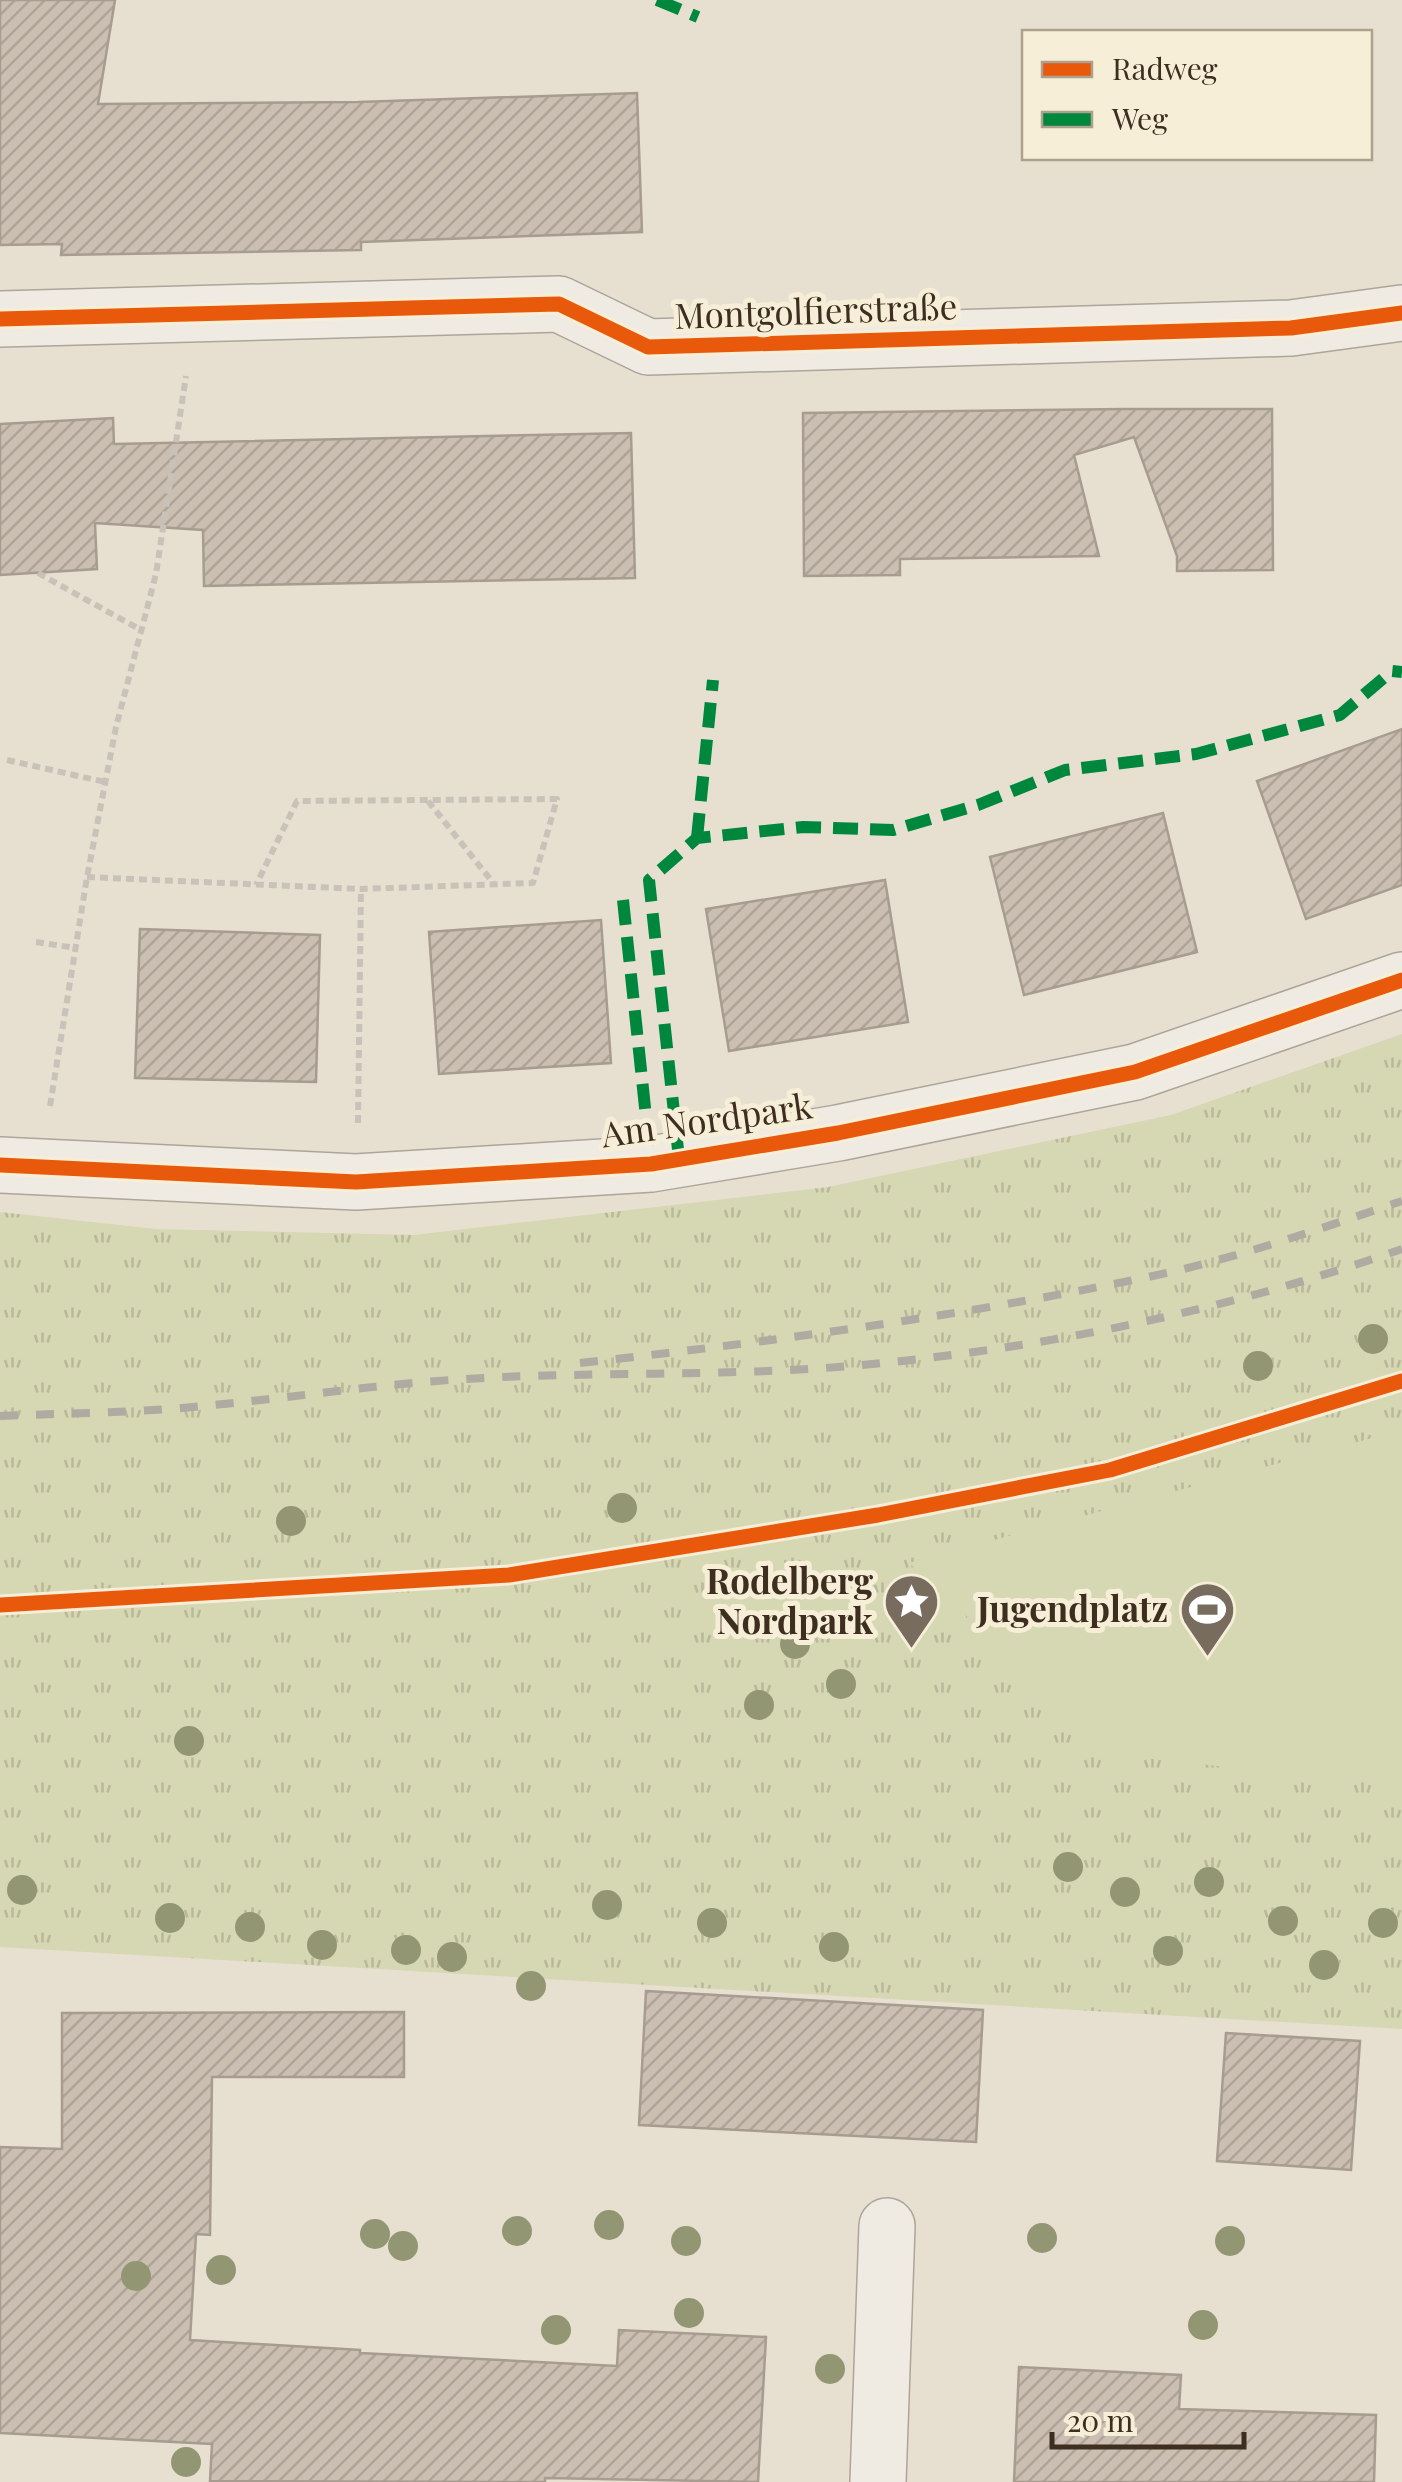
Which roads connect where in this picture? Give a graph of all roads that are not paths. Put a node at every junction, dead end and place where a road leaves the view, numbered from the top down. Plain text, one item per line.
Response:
1 (1402, 313) edge
2 (0, 318) edge
3 (1402, 980) edge
4 (25, 1167) edge
5 (887, 2226) dead end
6 (878, 2482) edge

1 - 2 street, Montgolfierstraße
3 - 4 street, Am Nordpark
5 - 6 street

